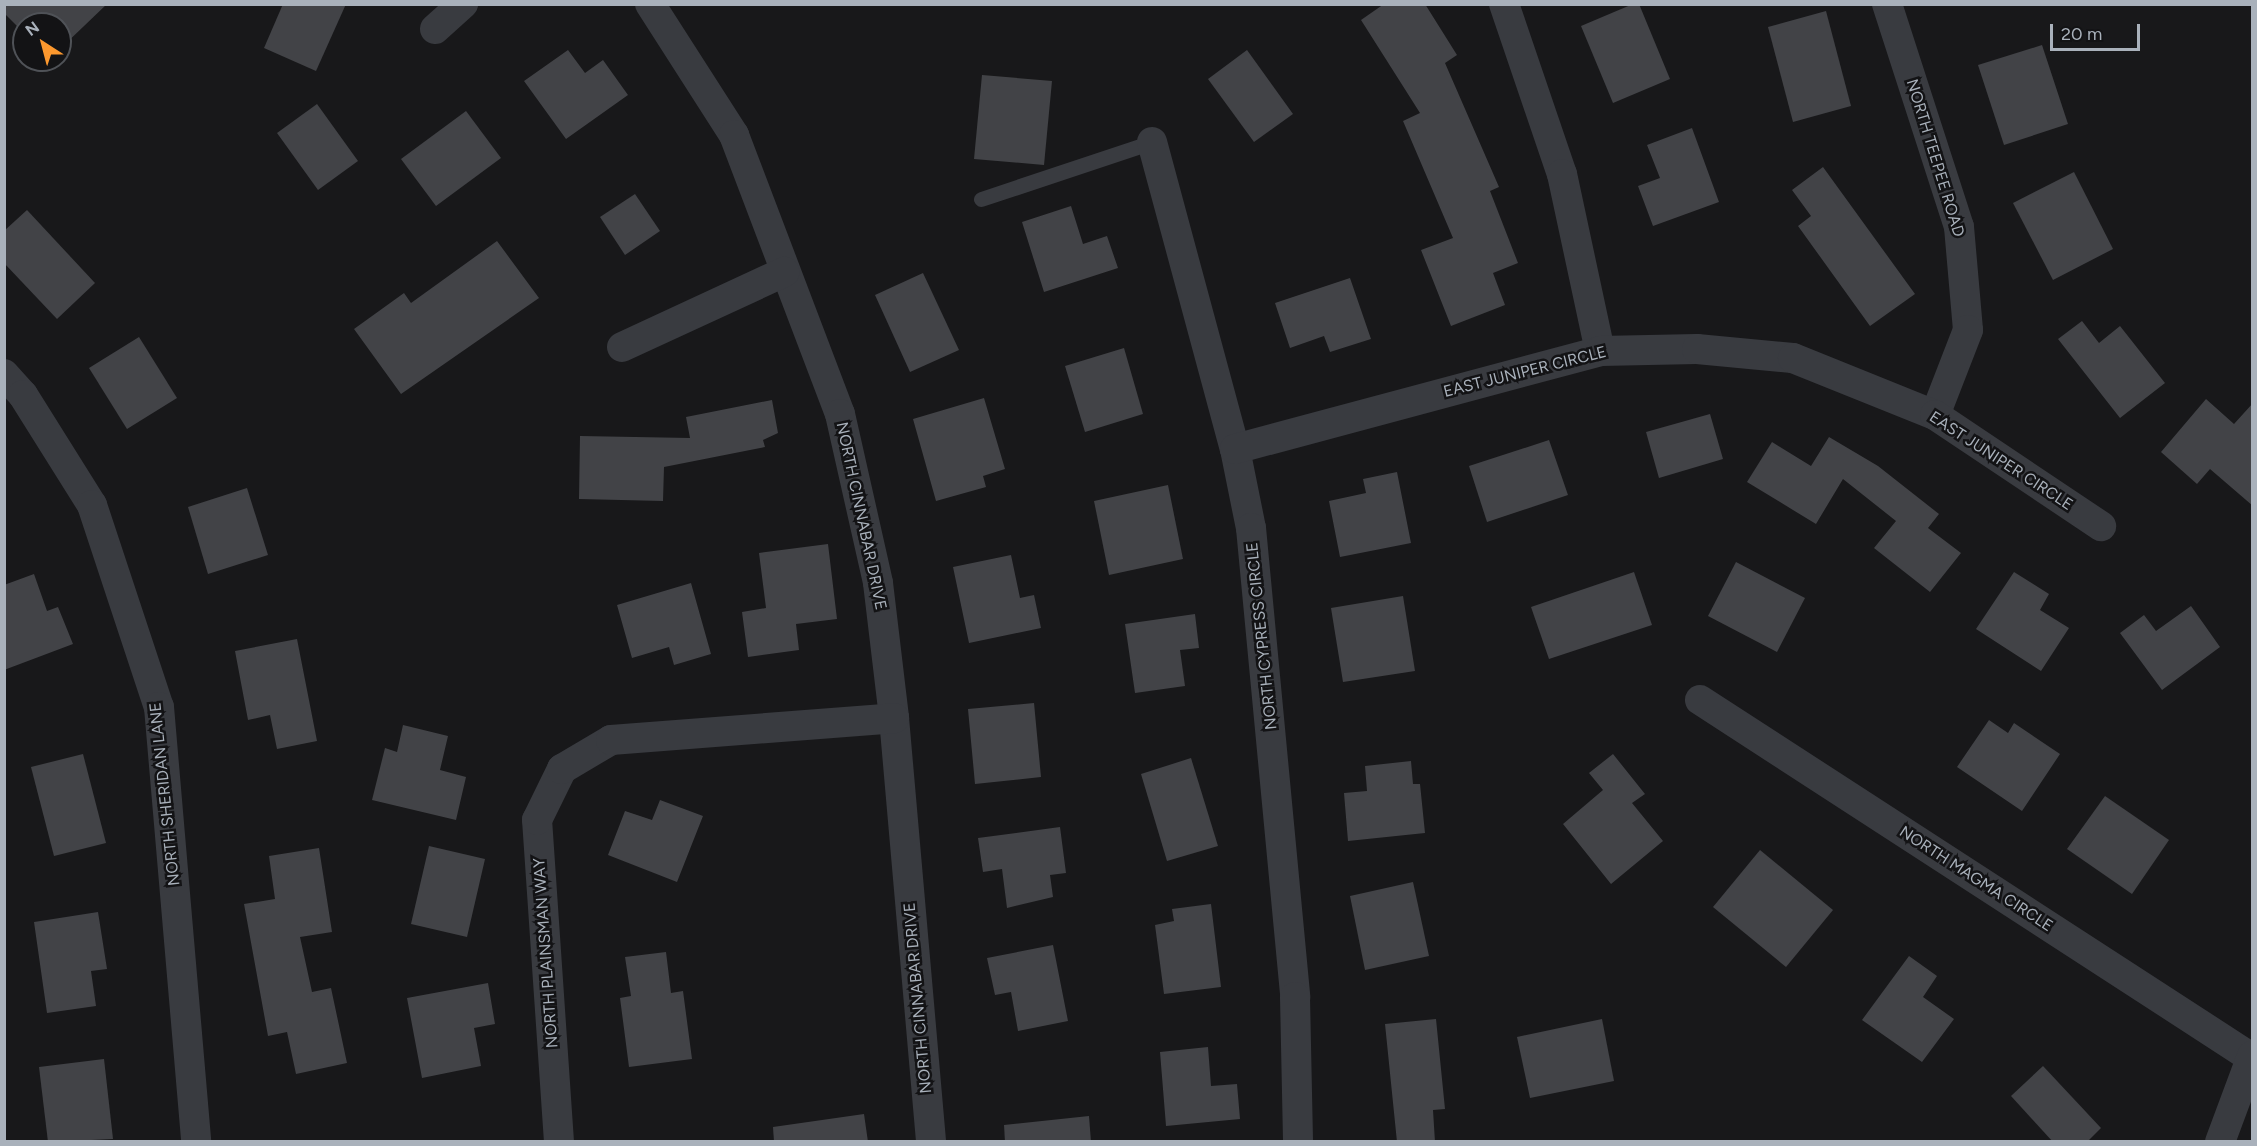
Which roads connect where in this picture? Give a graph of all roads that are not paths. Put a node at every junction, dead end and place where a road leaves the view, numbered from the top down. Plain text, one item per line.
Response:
1 (463, 4) edge
2 (650, 4) edge
3 (1504, 4) edge
4 (1887, 4) edge
5 (435, 29) dead end
6 (1152, 142) joint
7 (981, 199) dead end
8 (784, 272) junction
9 (622, 346) dead end
10 (1600, 351) junction
11 (4, 374) edge
12 (1935, 415) junction
13 (1236, 449) junction
14 (2101, 526) dead end
15 (1700, 700) dead end
16 (894, 718) junction
17 (2252, 1057) edge
18 (196, 1142) edge
19 (559, 1142) edge
20 (931, 1142) edge
21 (1298, 1142) edge
22 (2220, 1142) edge

1 - 5 street
2 - 8 street, NORTH CINNABAR DRIVE
3 - 10 street
4 - 12 street, NORTH TEEPEE ROAD
6 - 7 lane
6 - 13 street, NORTH CYPRESS CIRCLE
8 - 9 street
8 - 16 street, NORTH CINNABAR DRIVE
10 - 12 street, EAST JUNIPER CIRCLE
10 - 13 street, EAST JUNIPER CIRCLE
11 - 18 street, NORTH SHERIDAN LANE
12 - 14 street, EAST JUNIPER CIRCLE
13 - 21 street, NORTH CYPRESS CIRCLE
15 - 17 street, NORTH MAGMA CIRCLE
16 - 19 street, NORTH PLAINSMAN WAY
16 - 20 street, NORTH CINNABAR DRIVE
17 - 22 street

